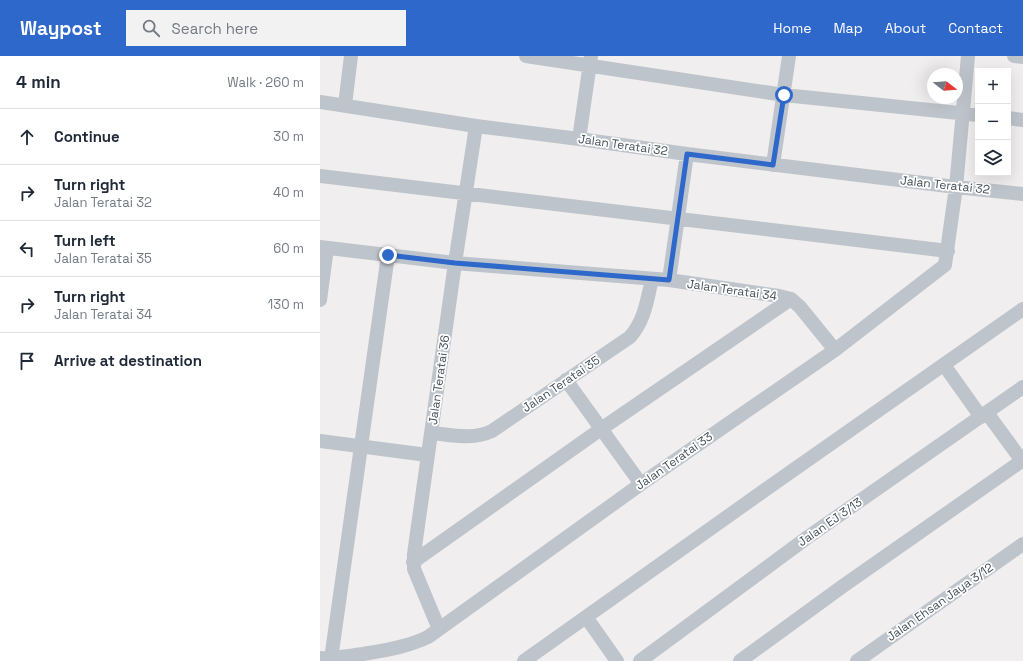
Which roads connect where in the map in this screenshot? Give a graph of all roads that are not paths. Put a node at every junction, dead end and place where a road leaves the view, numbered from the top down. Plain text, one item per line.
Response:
1 (350, 56) edge
2 (526, 56) edge
3 (789, 56) edge
4 (968, 56) edge
5 (1014, 56) edge
6 (1023, 57) edge
7 (590, 60) edge
8 (784, 95) junction
9 (320, 102) edge
10 (345, 106) junction
11 (963, 113) junction
12 (975, 115) edge
13 (1011, 118) edge
14 (1023, 120) edge
15 (476, 126) junction
16 (579, 139) junction
17 (687, 154) junction
18 (773, 165) junction
19 (320, 176) edge
20 (956, 187) junction
21 (465, 194) junction
22 (1023, 194) edge
23 (678, 218) junction
24 (324, 247) edge
25 (948, 251) junction
26 (388, 255) junction
27 (455, 263) junction
28 (652, 279) junction
29 (669, 280) junction
30 (791, 299) junction
31 (320, 300) edge
32 (1023, 309) edge
33 (835, 350) junction
34 (944, 365) junction
35 (566, 380) junction
36 (1023, 387) edge
37 (984, 415) junction
38 (601, 429) junction
39 (432, 433) junction
40 (320, 441) edge
41 (361, 446) junction
42 (427, 455) junction
43 (1023, 461) edge
44 (640, 484) junction
45 (1023, 544) edge
46 (1023, 553) edge
47 (414, 562) junction
48 (586, 617) junction
49 (439, 629) junction
50 (326, 659) edge
51 (524, 661) edge
52 (617, 661) edge
53 (640, 661) edge
54 (740, 661) edge
55 (857, 661) edge
56 (870, 661) edge

1 - 10 street
2 - 7 street
3 - 8 street
4 - 11 street, Jalan Teratai 33
5 - 6 street
7 - 8 street
7 - 16 street
8 - 11 street
8 - 18 street
9 - 10 street, Jalan Teratai 32
10 - 15 street, Jalan Teratai 32
11 - 12 street
11 - 20 street, Jalan Teratai 33
13 - 14 street
15 - 16 street, Jalan Teratai 32
15 - 21 street, Jalan Teratai 36
16 - 17 street, Jalan Teratai 32
17 - 18 street, Jalan Teratai 32
17 - 23 street
18 - 20 street, Jalan Teratai 32
19 - 21 street
20 - 22 street, Jalan Teratai 32
20 - 25 street, Jalan Teratai 33
21 - 23 street
21 - 27 street, Jalan Teratai 36
23 - 25 street
23 - 29 street
24 - 26 street, Jalan Teratai 34
24 - 31 street
25 - 33 street, Jalan Teratai 33
26 - 27 street, Jalan Teratai 34
26 - 41 street
27 - 28 street, Jalan Teratai 34
27 - 39 street, Jalan Teratai 36
28 - 29 street, Jalan Teratai 34
28 - 35 street, Jalan Teratai 35
29 - 30 street, Jalan Teratai 34
30 - 33 street, Jalan Teratai 34
30 - 38 street
32 - 34 street
33 - 44 street, Jalan Teratai 33
34 - 37 street
34 - 48 street
35 - 38 street
35 - 39 street, Jalan Teratai 35
36 - 37 street, Jalan EJ 3/13
37 - 43 street
37 - 53 street, Jalan EJ 3/13
38 - 44 street
38 - 47 street
39 - 42 street, Jalan Teratai 36
40 - 41 street
41 - 42 street
41 - 50 street
42 - 47 street, Jalan Teratai 36
43 - 54 street
44 - 49 street, Jalan Teratai 33
45 - 55 street, Jalan Ehsan Jaya 3/12
46 - 56 street
47 - 49 street, Jalan Teratai 36
48 - 51 street
48 - 52 street
49 - 50 street, Jalan Teratai 33

